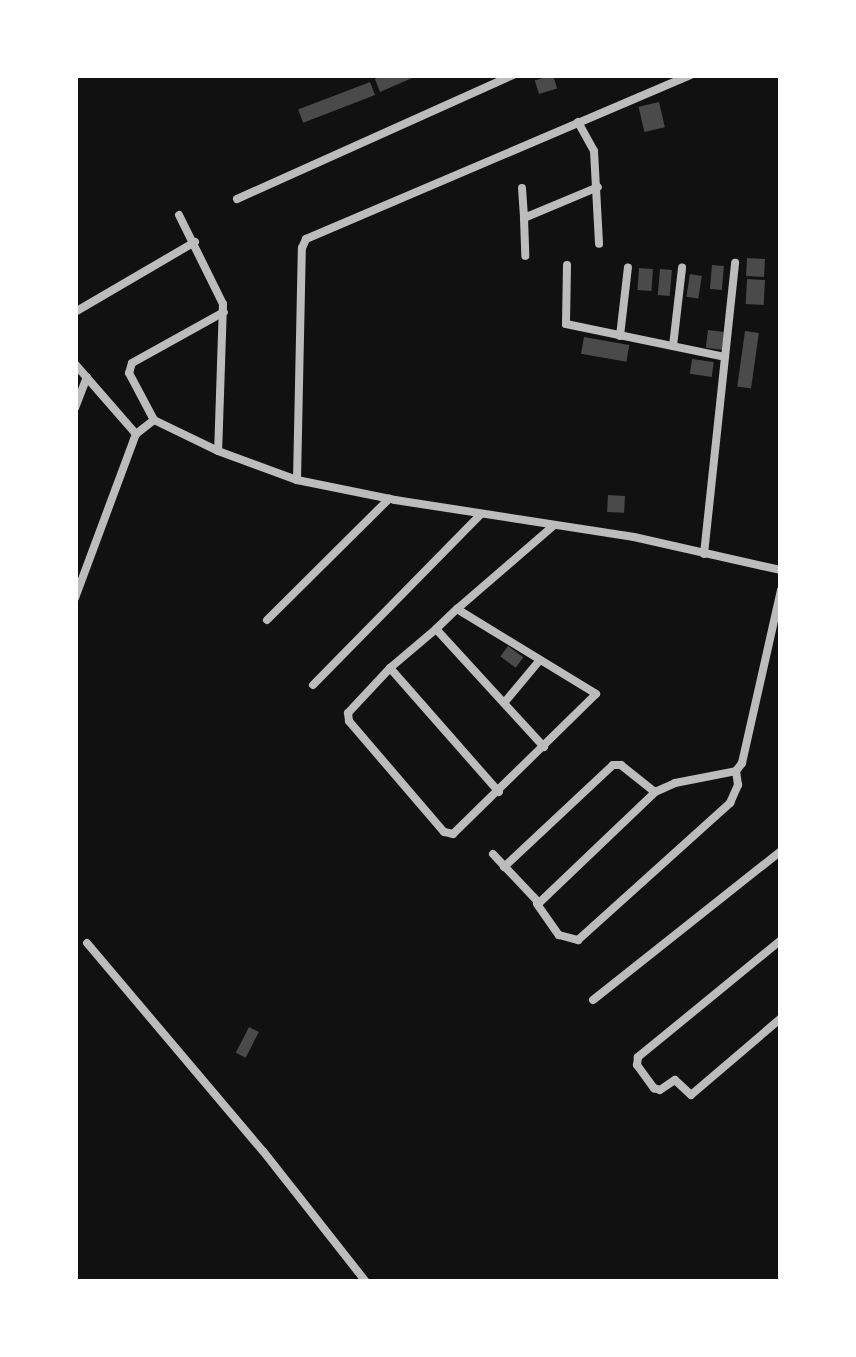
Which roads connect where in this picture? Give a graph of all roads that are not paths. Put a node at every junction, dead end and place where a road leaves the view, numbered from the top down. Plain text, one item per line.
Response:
1 (513, 75) edge
2 (690, 75) edge
3 (578, 122) junction
4 (598, 187) junction
5 (522, 188) dead end
6 (237, 200) dead end
7 (179, 215) dead end
8 (524, 218) junction
9 (194, 242) junction
10 (599, 244) dead end
11 (525, 256) dead end
12 (735, 262) dead end
13 (567, 265) dead end
14 (628, 267) dead end
15 (682, 268) dead end
16 (75, 312) edge
17 (224, 312) junction
18 (620, 336) junction
19 (673, 346) junction
20 (725, 356) junction
21 (75, 364) edge
22 (88, 377) junction
23 (75, 408) edge
24 (154, 420) junction
25 (136, 434) junction
26 (218, 452) junction
27 (296, 480) junction
28 (388, 499) junction
29 (480, 515) junction
30 (553, 526) junction
31 (704, 554) junction
32 (781, 570) edge
33 (781, 590) edge
34 (75, 598) edge
35 (457, 609) junction
36 (267, 620) dead end
37 (436, 629) junction
38 (540, 660) junction
39 (390, 668) junction
40 (313, 685) dead end
41 (504, 703) junction
42 (544, 747) junction
43 (736, 771) junction
44 (499, 792) junction
45 (654, 792) junction
46 (781, 852) edge
47 (493, 854) dead end
48 (504, 867) junction
49 (537, 904) junction
50 (781, 940) edge
51 (87, 943) dead end
52 (593, 1000) dead end
53 (781, 1018) edge
54 (366, 1282) edge

1 - 6 street
2 - 3 street
3 - 4 street
3 - 27 street
4 - 8 street
4 - 10 street
5 - 8 street
7 - 9 street
8 - 11 street
9 - 16 street
9 - 17 street
12 - 20 street
13 - 18 street
14 - 18 street
15 - 19 street
17 - 24 street
17 - 26 street
18 - 19 street
19 - 20 street
20 - 31 street
21 - 22 street
22 - 23 street
22 - 25 street
24 - 25 street
24 - 26 street
25 - 34 street
26 - 27 street
27 - 28 street
28 - 29 street
28 - 36 street
29 - 30 street
29 - 40 street
30 - 31 street
30 - 35 street
31 - 32 street
33 - 43 street
35 - 37 street
35 - 38 street
37 - 39 street
37 - 41 street
38 - 41 street
38 - 42 street
39 - 44 street
39 - 44 street
41 - 42 street
42 - 44 street
43 - 45 street
43 - 49 street
45 - 48 street
45 - 49 street
46 - 52 street
47 - 48 street
48 - 49 street
50 - 53 street
51 - 54 street

